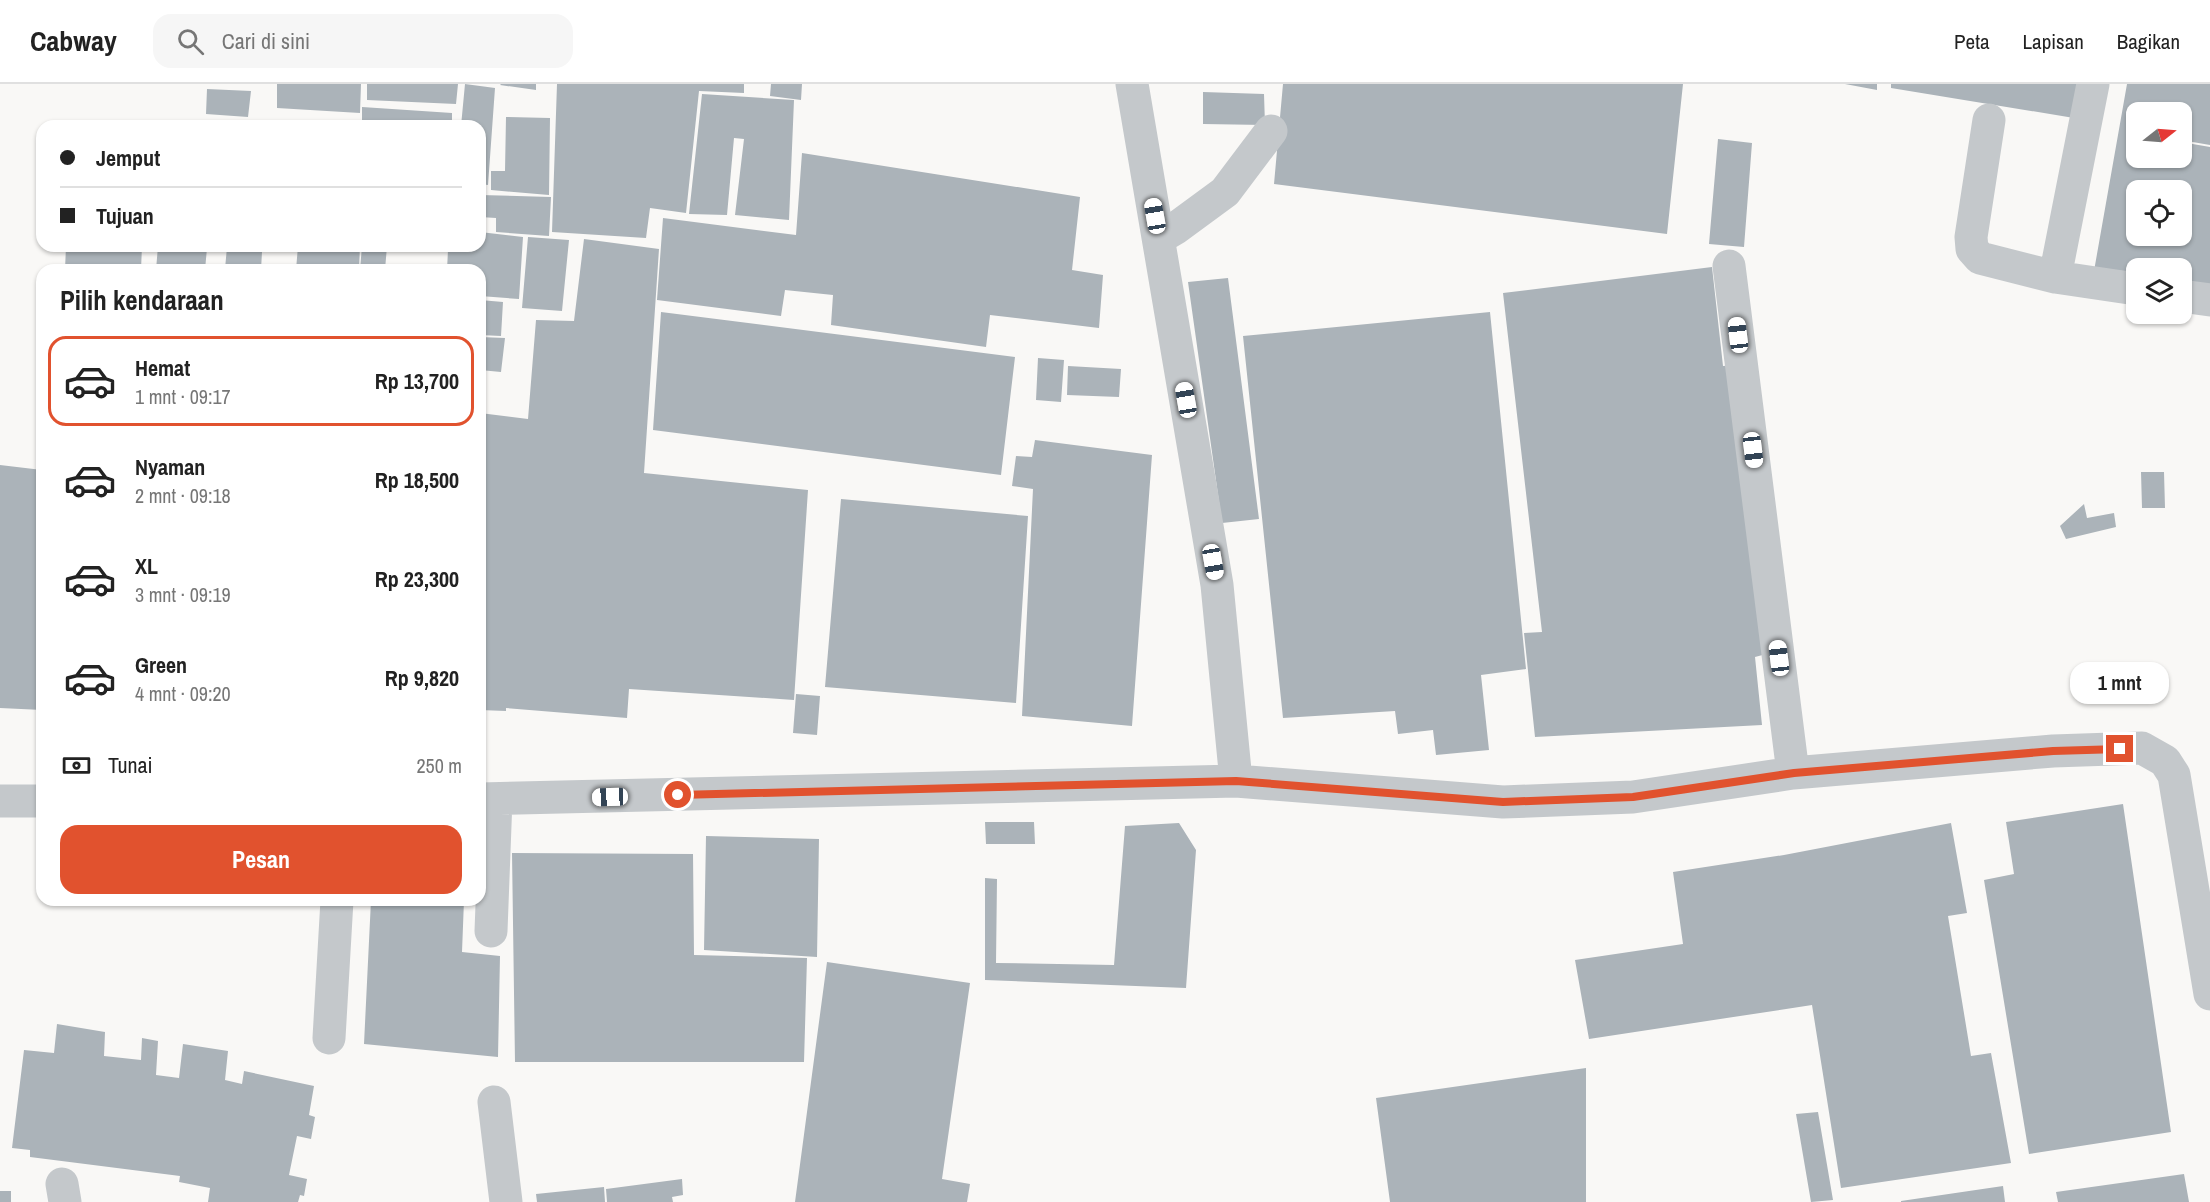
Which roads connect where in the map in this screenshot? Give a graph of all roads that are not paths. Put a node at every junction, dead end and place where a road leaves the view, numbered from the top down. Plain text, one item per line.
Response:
1 (1132, 84) edge
2 (2093, 84) edge
3 (1989, 120) dead end
4 (1271, 131) dead end
5 (1159, 238) junction
6 (1729, 266) dead end
7 (2055, 277) junction
8 (2126, 288) edge
9 (2192, 298) edge
10 (2210, 300) edge
11 (1794, 773) junction
12 (1236, 781) junction
13 (488, 799) edge
14 (0, 801) edge
15 (36, 801) edge
16 (337, 906) edge
17 (491, 931) dead end
18 (2210, 994) edge
19 (328, 1038) dead end
20 (494, 1102) dead end
21 (506, 1202) edge

1 - 5 street
2 - 7 street
3 - 7 street
4 - 5 street
5 - 12 street
6 - 11 street
7 - 8 street
9 - 10 street
11 - 12 street
11 - 18 street
12 - 13 street
13 - 17 street
14 - 15 street
16 - 19 street
20 - 21 street

